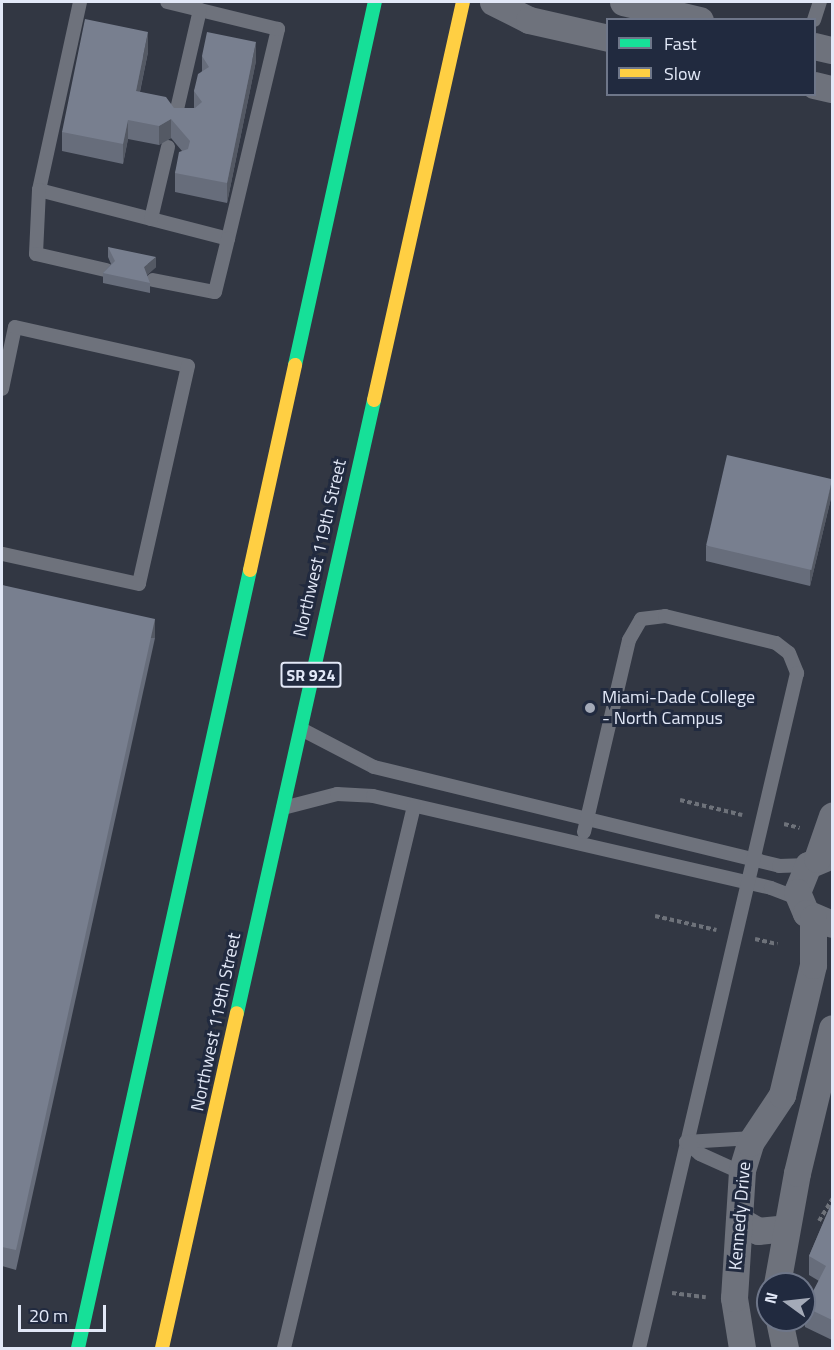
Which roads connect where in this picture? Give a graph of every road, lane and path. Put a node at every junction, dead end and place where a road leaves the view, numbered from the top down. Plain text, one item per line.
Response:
1 (80, 2) edge
2 (167, 2) edge
3 (375, 2) edge
4 (463, 2) edge
5 (493, 2) edge
6 (624, 2) edge
7 (820, 2) edge
8 (200, 10) junction
9 (692, 18) edge
10 (815, 18) edge
11 (606, 38) edge
12 (816, 46) edge
13 (832, 50) edge
14 (183, 81) junction
15 (200, 84) edge
16 (816, 85) edge
17 (832, 89) edge
18 (193, 119) edge
19 (181, 162) edge
20 (39, 190) junction
21 (151, 219) junction
22 (228, 239) junction
23 (106, 270) edge
24 (153, 280) dead end
25 (8, 325) edge
26 (2, 389) edge
27 (2, 554) edge
28 (299, 728) junction
29 (680, 800) dead end
30 (414, 806) junction
31 (281, 808) junction
32 (749, 816) dead end
33 (832, 816) edge
34 (776, 823) dead end
35 (586, 825) junction
36 (804, 829) dead end
37 (753, 859) junction
38 (819, 860) edge
39 (748, 883) junction
40 (815, 914) edge
41 (655, 916) dead end
42 (721, 931) dead end
43 (752, 939) dead end
44 (777, 944) dead end
45 (832, 1028) edge
46 (753, 1138) junction
47 (686, 1142) junction
48 (742, 1173) junction
49 (739, 1220) junction
50 (786, 1228) junction
51 (779, 1272) edge
52 (782, 1332) edge
53 (78, 1348) edge
54 (162, 1348) edge
55 (284, 1348) edge
56 (639, 1348) edge
57 (742, 1348) edge
58 (785, 1348) edge

1 - 20 lane
2 - 8 lane
3 - 53 highway
4 - 28 highway, Northwest 119th Street / SR 924
5 - 11 street
6 - 9 street
7 - 10 lane
8 - 14 lane
8 - 22 lane
12 - 13 street
14 - 15 lane
14 - 18 lane
16 - 17 street
19 - 21 lane
20 - 21 lane
20 - 23 lane
21 - 22 lane
22 - 24 lane
25 - 26 lane
25 - 27 lane
28 - 31 highway, Northwest 119th Street / SR 924
28 - 35 lane
29 - 32 path
30 - 31 lane
30 - 39 lane
30 - 55 lane
31 - 54 highway, Northwest 119th Street / SR 924
33 - 38 street, Kennedy Drive
34 - 36 path
35 - 37 lane
35 - 37 lane
37 - 38 lane
37 - 39 lane
38 - 40 street, Kennedy Drive
39 - 40 lane
39 - 47 lane
40 - 46 street, Kennedy Drive
41 - 42 path
43 - 44 path
45 - 50 street
46 - 47 lane
46 - 48 street, Kennedy Drive
47 - 48 lane
47 - 56 lane
48 - 49 street, Kennedy Drive
49 - 50 street
49 - 57 street, Kennedy Drive
50 - 51 street
52 - 58 street

